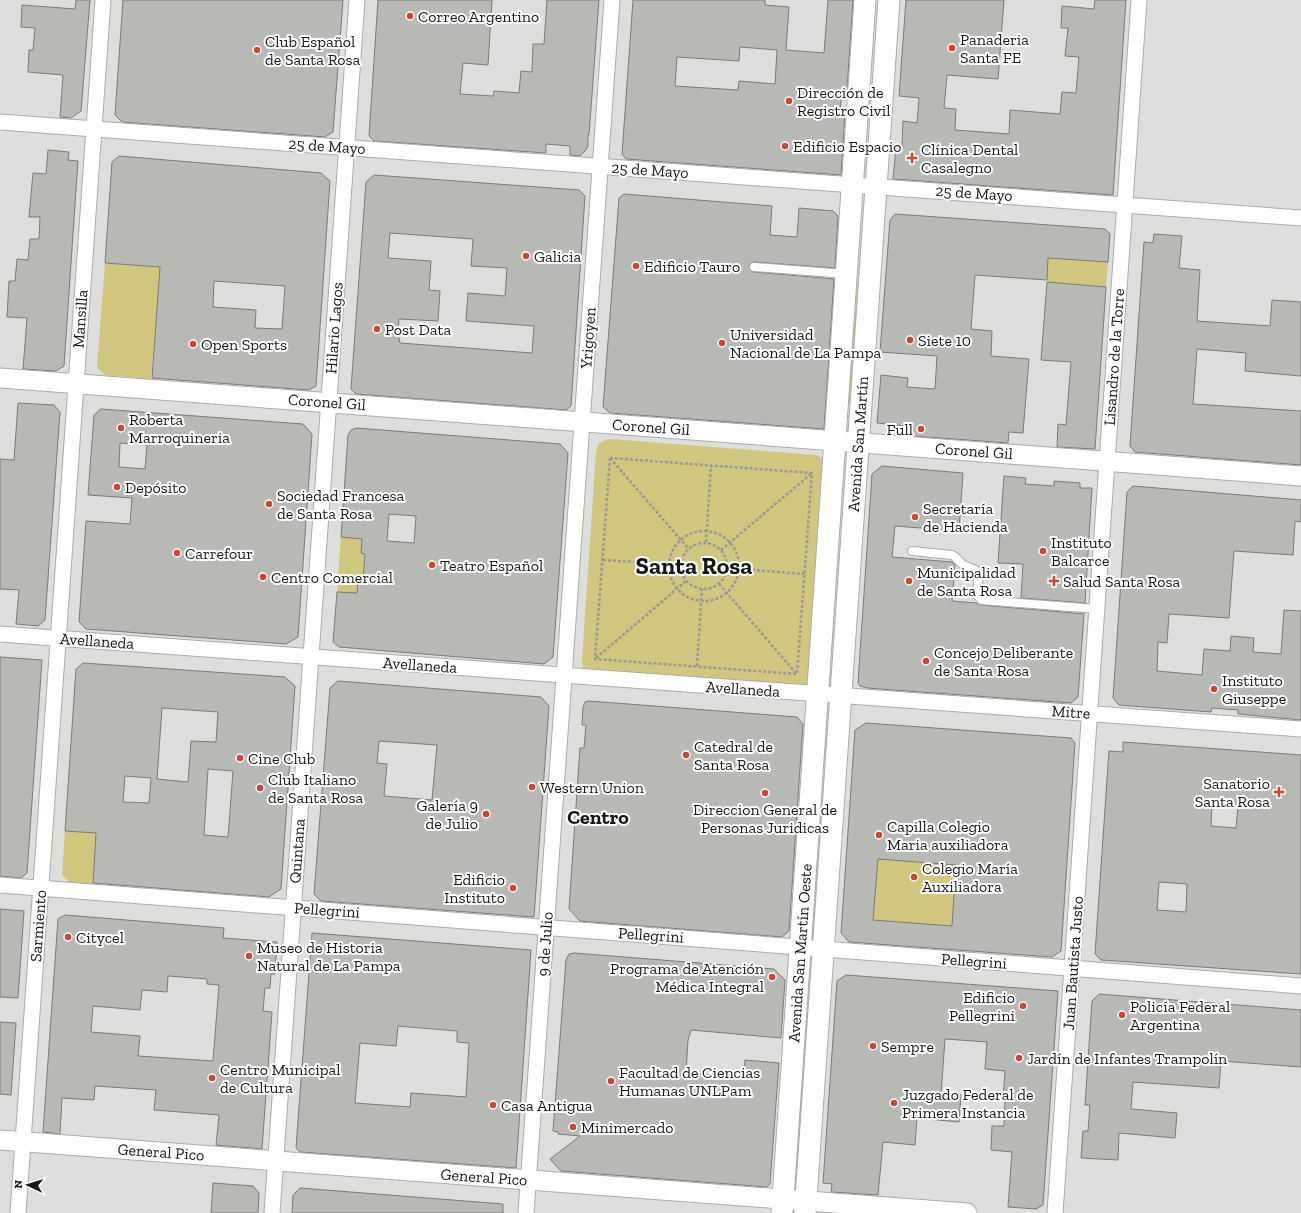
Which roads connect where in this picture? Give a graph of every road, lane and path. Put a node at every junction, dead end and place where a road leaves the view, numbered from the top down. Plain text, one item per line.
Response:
1 (103, 0) edge
2 (357, 0) edge
3 (612, 0) edge
4 (866, 0) edge
5 (889, 0) edge
6 (1139, 0) edge
7 (0, 122) edge
8 (94, 129) junction
9 (347, 147) junction
10 (600, 166) junction
11 (853, 185) junction
12 (876, 186) junction
13 (1125, 205) junction
14 (1301, 218) edge
15 (754, 267) dead end
16 (846, 274) junction
17 (0, 378) edge
18 (76, 383) junction
19 (329, 402) junction
20 (582, 422) junction
21 (835, 441) junction
22 (858, 442) junction
23 (610, 458) junction
24 (1107, 461) junction
25 (711, 465) junction
26 (812, 473) junction
27 (1301, 476) edge
28 (706, 530) junction
29 (680, 539) junction
30 (828, 540) junction
31 (706, 542) junction
32 (851, 542) junction
33 (730, 543) junction
34 (688, 548) junction
35 (721, 550) junction
36 (912, 551) dead end
37 (603, 560) junction
38 (668, 564) junction
39 (680, 565) junction
40 (727, 568) junction
41 (738, 569) junction
42 (804, 574) junction
43 (686, 581) junction
44 (719, 584) junction
45 (677, 588) junction
46 (702, 589) junction
47 (726, 592) junction
48 (824, 594) junction
49 (847, 596) junction
50 (702, 601) junction
51 (1097, 609) junction
52 (0, 634) edge
53 (58, 638) junction
54 (311, 657) junction
55 (595, 659) junction
56 (697, 666) junction
57 (797, 674) junction
58 (564, 675) junction
59 (818, 694) junction
60 (841, 696) junction
61 (1090, 714) junction
62 (1301, 729) edge
63 (0, 885) edge
64 (41, 888) junction
65 (293, 908) junction
66 (546, 927) junction
67 (800, 947) junction
68 (823, 949) junction
69 (1072, 969) junction
70 (1301, 986) edge
71 (0, 1140) edge
72 (23, 1142) junction
73 (276, 1161) junction
74 (528, 1180) junction
75 (782, 1206) edge
76 (805, 1207) edge
77 (18, 1213) edge
78 (272, 1213) edge
79 (526, 1213) edge
80 (967, 1213) edge
81 (1055, 1213) edge

1 - 8 street, Mansilla
2 - 9 street, Hilario Lagos
3 - 10 street, Yrigoyen
4 - 11 main road, Avenida San Martín
5 - 12 main road, Avenida San Martín
6 - 13 street, Lisandro de la Torre
7 - 8 street, 25 de Mayo
8 - 9 street, 25 de Mayo
8 - 18 street, Mansilla
9 - 10 street, 25 de Mayo
9 - 19 street, Hilario Lagos
10 - 11 street, 25 de Mayo
10 - 20 street, Yrigoyen
11 - 12 street, 25 de Mayo
11 - 16 main road, Avenida San Martín
12 - 13 street, 25 de Mayo
12 - 22 main road, Avenida San Martín
13 - 14 street, 25 de Mayo
13 - 24 street, Lisandro de la Torre
15 - 16 lane
16 - 21 main road, Avenida San Martín
17 - 18 street, Coronel Gil
18 - 19 street, Coronel Gil
18 - 53 street, Mansilla
19 - 20 street, Coronel Gil
19 - 54 street, Hilario Lagos
20 - 21 street, Coronel Gil
20 - 58 street, Yrigoyen
21 - 22 street, Coronel Gil
21 - 30 main road, Avenida San Martín
22 - 24 street, Coronel Gil
22 - 32 main road, Avenida San Martín
23 - 25 path
23 - 29 path
23 - 37 path
24 - 27 street, Coronel Gil
24 - 51 street, Lisandro de la Torre
25 - 26 path
25 - 28 path
26 - 33 path
26 - 42 path
28 - 29 path
28 - 31 path
28 - 33 path
29 - 34 path
29 - 38 path
30 - 32 main road
30 - 48 main road, Avenida San Martín
31 - 34 path
31 - 35 path
32 - 49 main road, Avenida San Martín
33 - 35 path
33 - 41 path
34 - 39 path
35 - 40 path
36 - 51 lane
37 - 38 path
37 - 55 path
38 - 39 path
38 - 45 path
39 - 43 path
40 - 41 path
40 - 44 path
41 - 42 path
41 - 47 path
42 - 57 path
43 - 45 path
43 - 46 path
44 - 46 path
44 - 47 path
45 - 50 path
45 - 55 path
46 - 50 path
47 - 50 path
47 - 57 path
48 - 49 main road
48 - 59 main road, Avenida San Martín
49 - 60 main road, Avenida San Martín
50 - 56 path
51 - 61 street, Lisandro de la Torre
52 - 53 street, Avellaneda
53 - 54 street, Avellaneda
53 - 64 street, Sarmiento
54 - 58 street, Avellaneda
54 - 65 street, Quintana
55 - 56 path
56 - 57 path
58 - 59 street, Avellaneda
58 - 66 street, 9 de Julio
59 - 60 street, Avellaneda
59 - 67 main road, Avenida San Martín Oeste
60 - 61 street, Mitre
60 - 68 main road, Avenida San Martín Oeste
61 - 62 street, Mitre
61 - 69 street, Juan Bautista Justo
63 - 64 street, Pellegrini
64 - 65 street, Pellegrini
64 - 72 street, Sarmiento
65 - 66 street, Pellegrini
65 - 73 street, Quintana
66 - 67 street, Pellegrini
66 - 74 street, 9 de Julio
67 - 68 street, Pellegrini
67 - 75 main road, Avenida San Martín Oeste
68 - 69 street, Pellegrini
68 - 76 main road, Avenida San Martín Oeste
69 - 70 street, Pellegrini
69 - 81 street, Juan Bautista Justo
71 - 72 street, General Pico
72 - 73 street, General Pico
72 - 77 street, Sarmiento
73 - 74 street, General Pico
73 - 78 street, Quintana
74 - 75 street, General Pico
74 - 79 street, 9 de Julio
75 - 76 street, General Pico
76 - 80 street, General Pico

